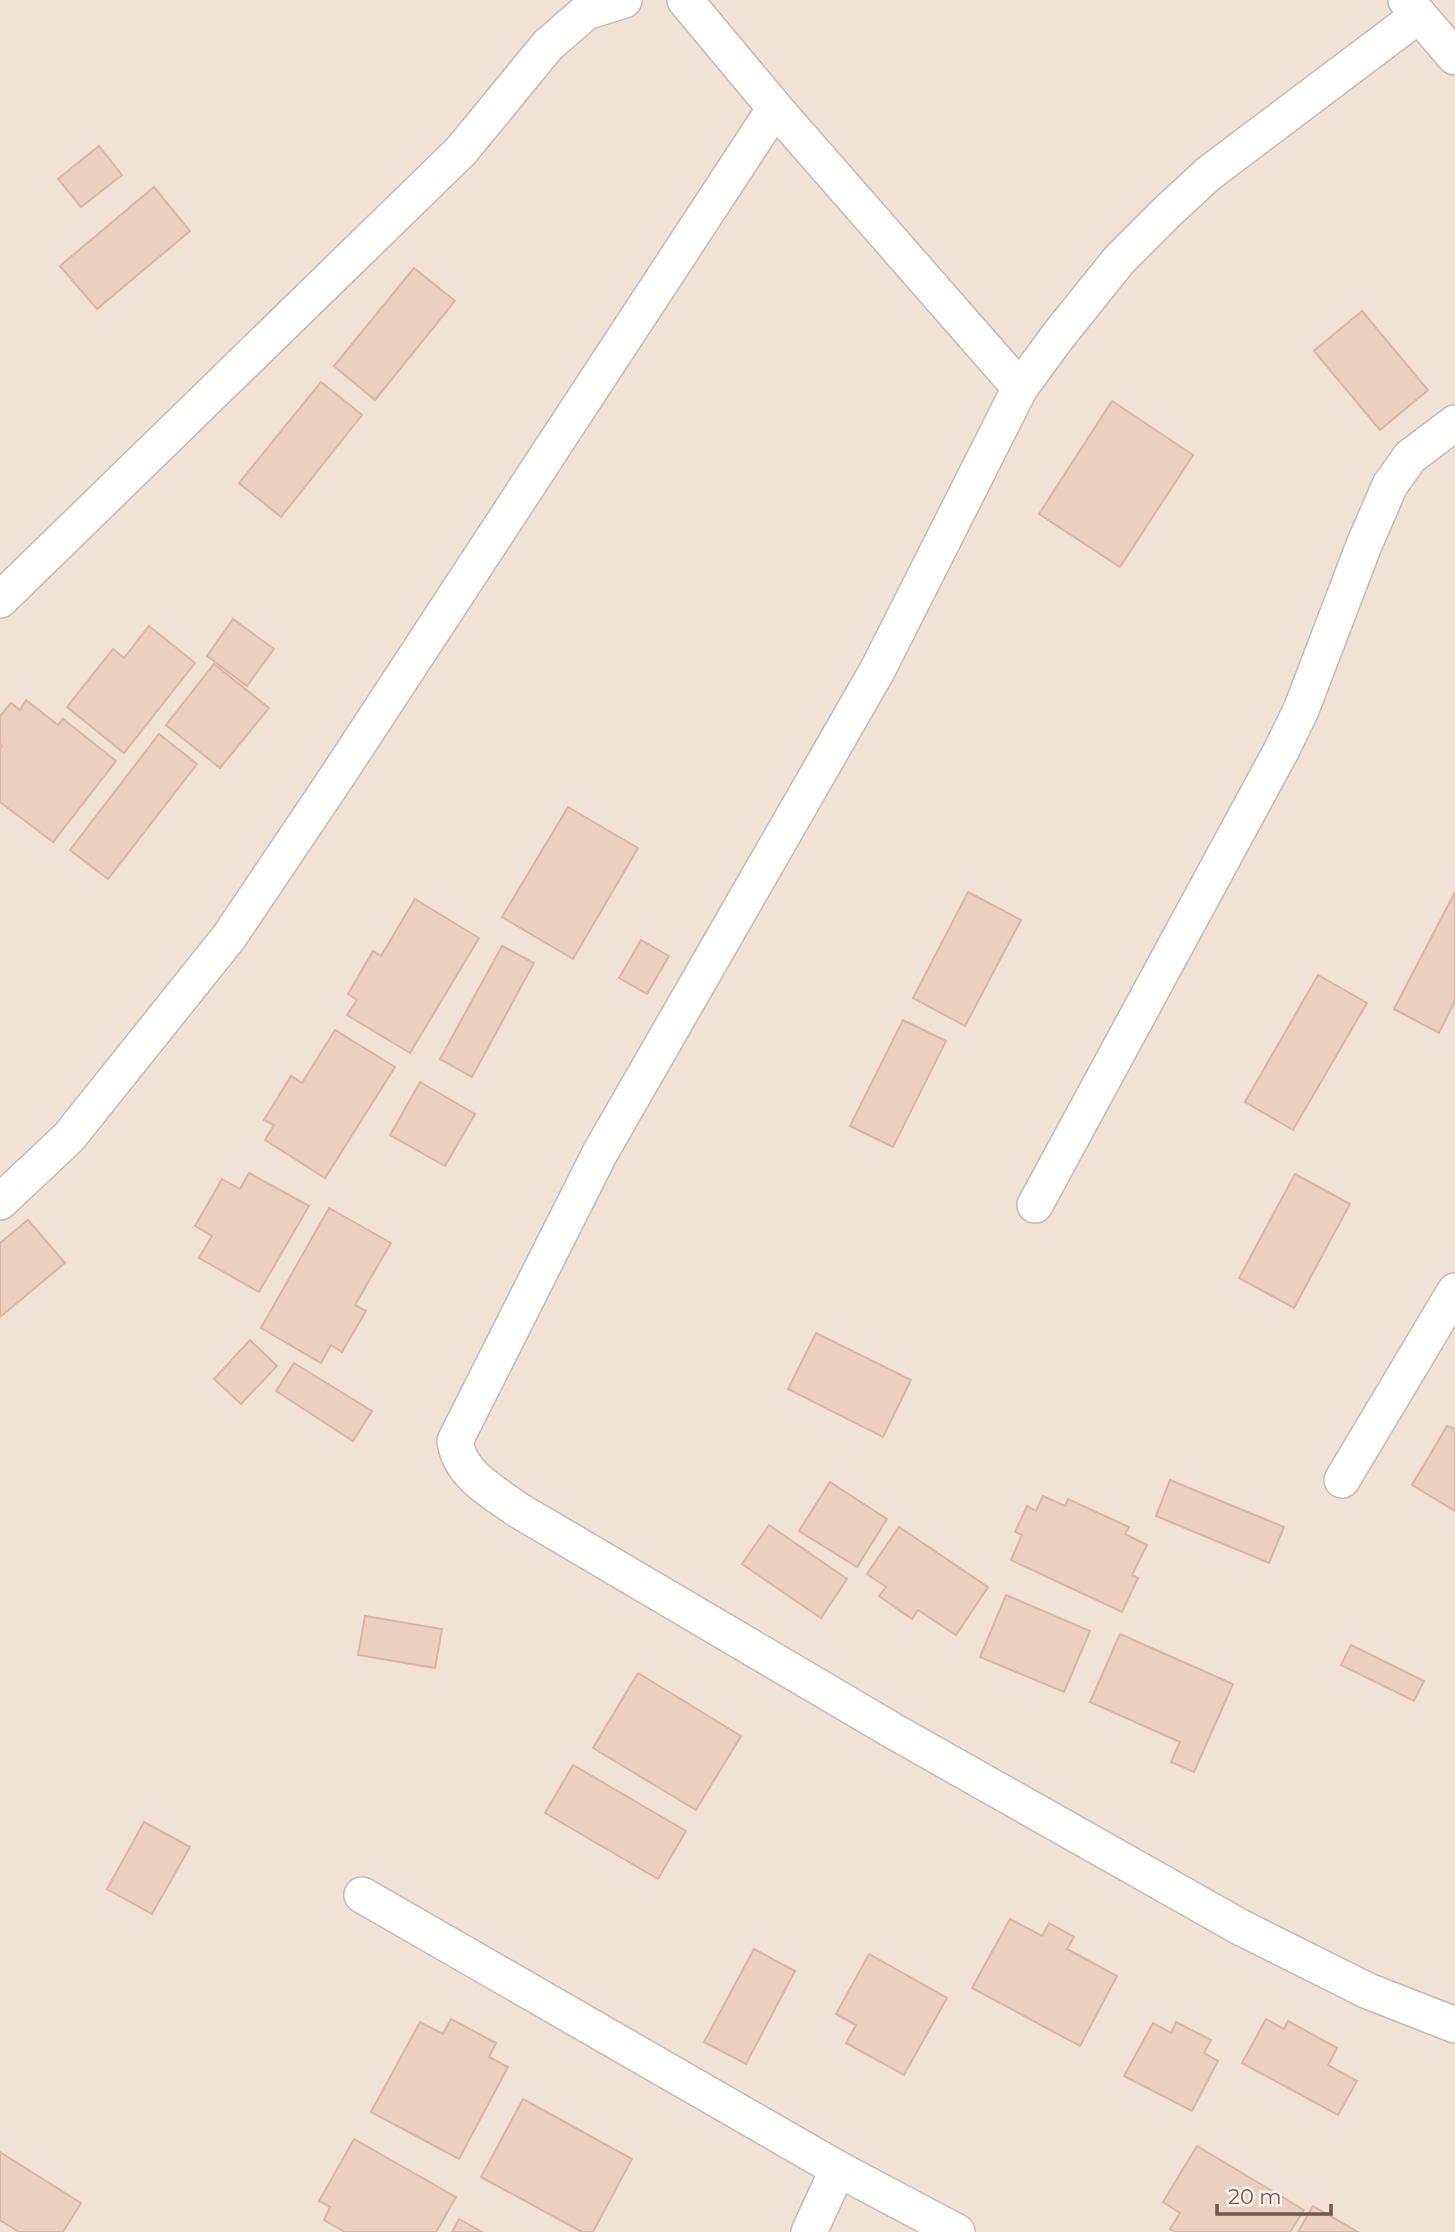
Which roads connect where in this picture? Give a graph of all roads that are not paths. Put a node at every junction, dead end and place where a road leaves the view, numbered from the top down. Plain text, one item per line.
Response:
1 (624, 0) edge
2 (685, 0) edge
3 (1412, 8) edge
4 (1454, 54) edge
5 (775, 108) junction
6 (1020, 388) junction
7 (1455, 423) edge
8 (0, 600) edge
9 (0, 1202) edge
10 (1035, 1205) dead end
11 (1455, 1292) edge
12 (1342, 1480) dead end
13 (362, 1895) dead end
14 (1455, 2025) edge
15 (838, 2169) junction
16 (808, 2232) edge
17 (957, 2232) edge

1 - 8 street
2 - 5 street
3 - 4 street
3 - 6 street
5 - 6 street
5 - 9 street
6 - 14 street
7 - 10 street
11 - 12 street
13 - 15 street
15 - 16 street
15 - 17 street

